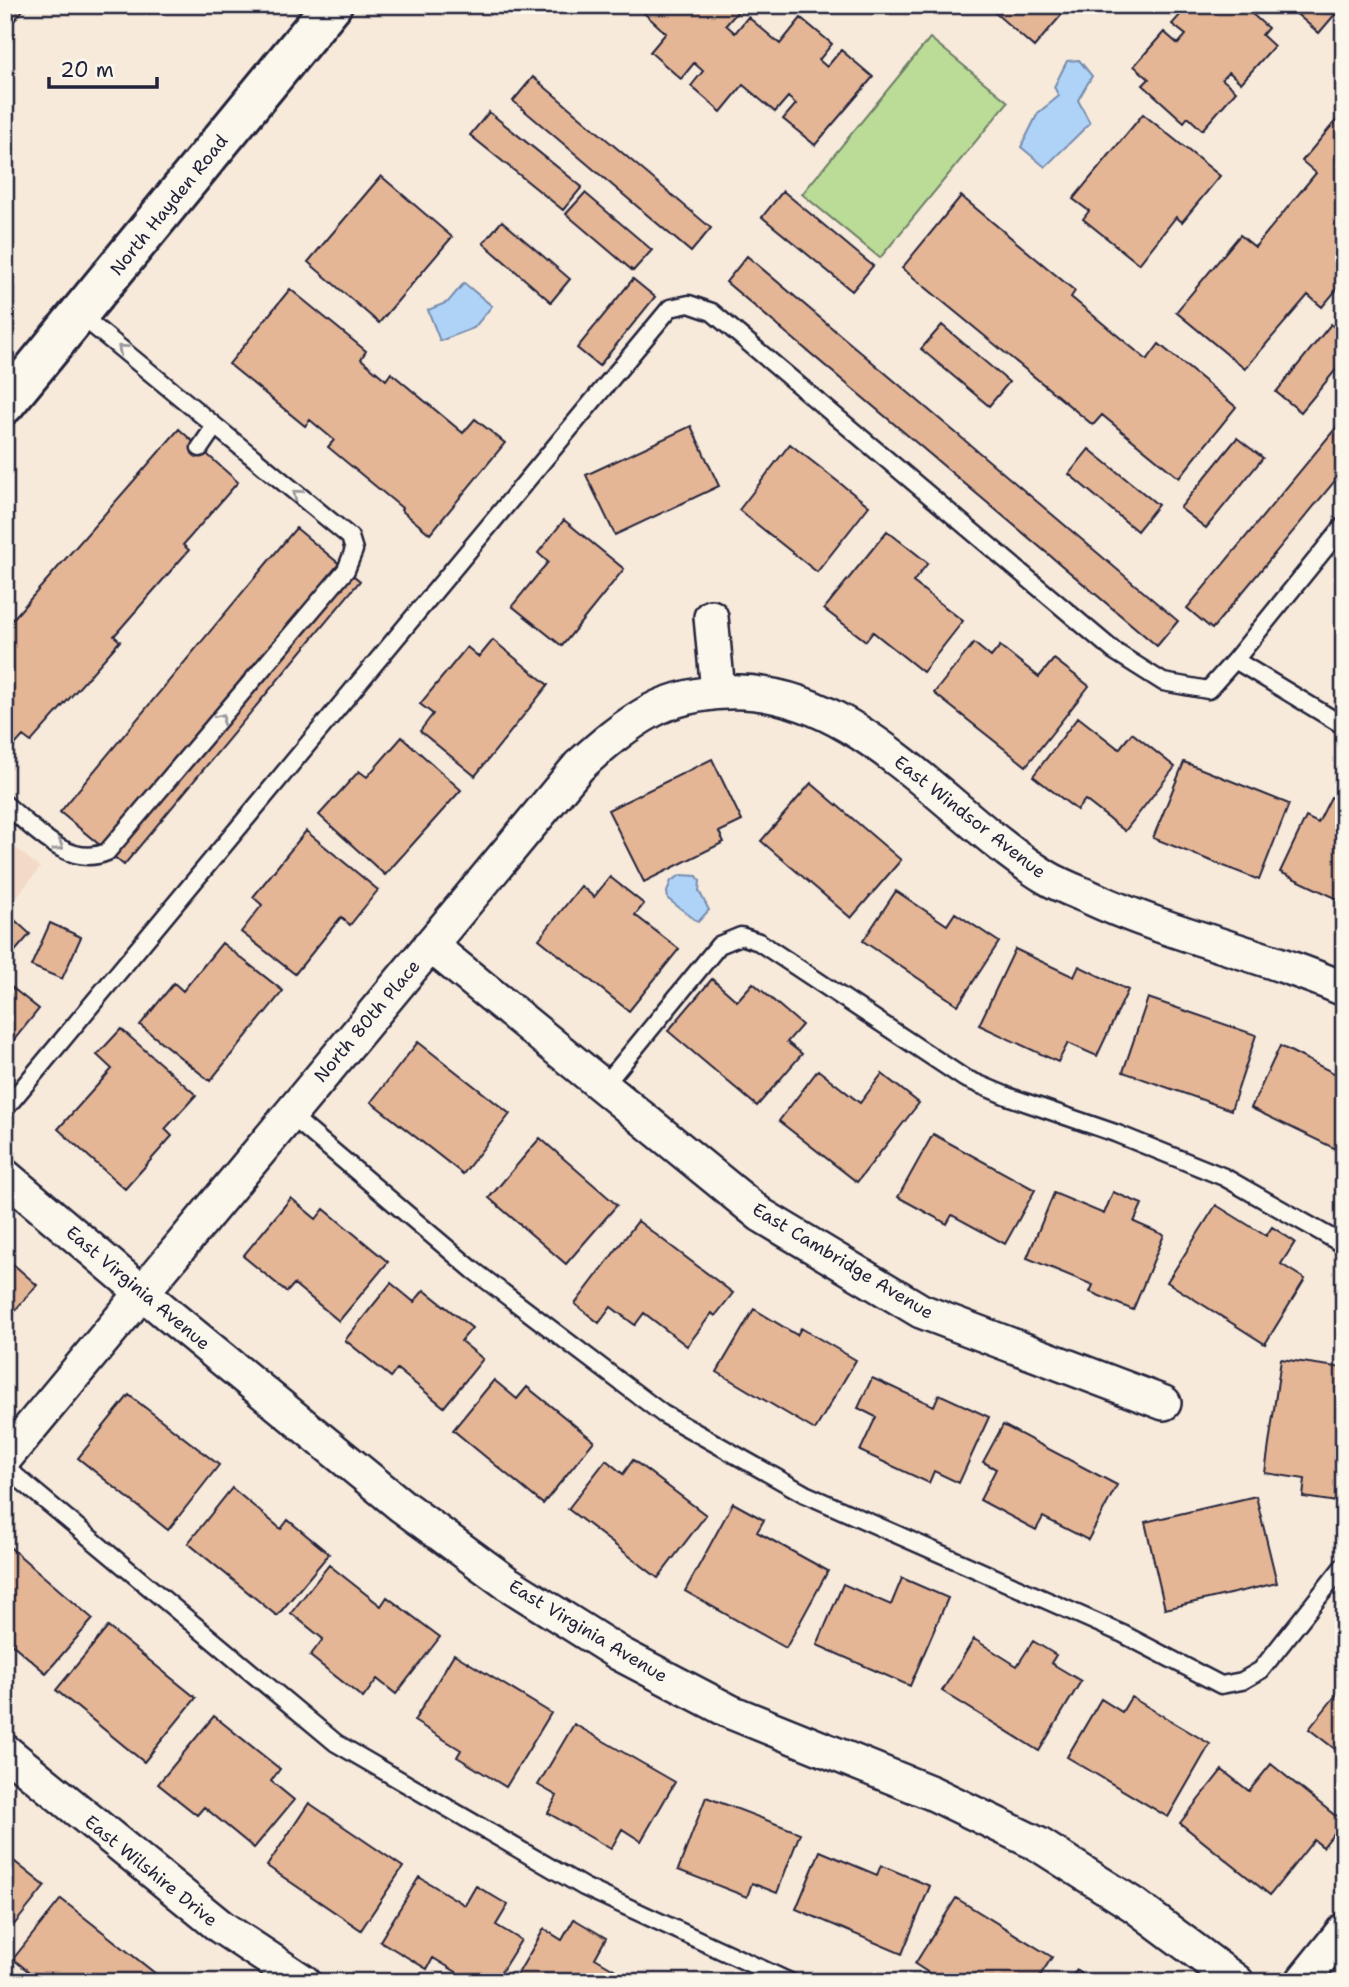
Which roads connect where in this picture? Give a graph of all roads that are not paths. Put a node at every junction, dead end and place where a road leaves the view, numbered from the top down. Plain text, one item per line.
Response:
1 (332, 5) edge
2 (79, 314) junction
3 (5, 404) edge
4 (215, 426) junction
5 (200, 448) dead end
6 (1344, 525) edge
7 (711, 617) dead end
8 (1235, 660) junction
9 (718, 692) junction
10 (1344, 726) edge
11 (5, 804) edge
12 (430, 945) junction
13 (1344, 989) edge
14 (604, 1086) junction
15 (5, 1109) edge
16 (289, 1114) junction
17 (5, 1176) edge
18 (1344, 1245) edge
19 (143, 1294) junction
20 (1164, 1403) dead end
21 (5, 1458) edge
22 (5, 1467) edge
23 (1344, 1565) edge
24 (5, 1751) edge
25 (1344, 1930) edge
26 (304, 1982) edge
27 (790, 1982) edge
28 (1237, 1982) edge
29 (1301, 1982) edge

1 - 2 main road, North Hayden Road
2 - 3 main road, North Hayden Road
4 -> 2 lane
4 - 5 lane
11 -> 4 lane
6 - 8 lane
7 - 9 street
8 - 10 lane
8 - 15 lane
9 - 12 street, North 80th Place
9 - 13 street, East Windsor Avenue
12 - 14 street, East Cambridge Avenue
12 - 16 street, North 80th Place
14 - 18 lane
14 - 20 street, East Cambridge Avenue
16 - 19 street, North 80th Place
16 - 23 lane
17 - 19 street, East Virginia Avenue
19 - 21 street, North 80th Place
19 - 28 street, East Virginia Avenue
22 - 27 lane
24 - 26 street, East Wilshire Drive
25 - 29 street

